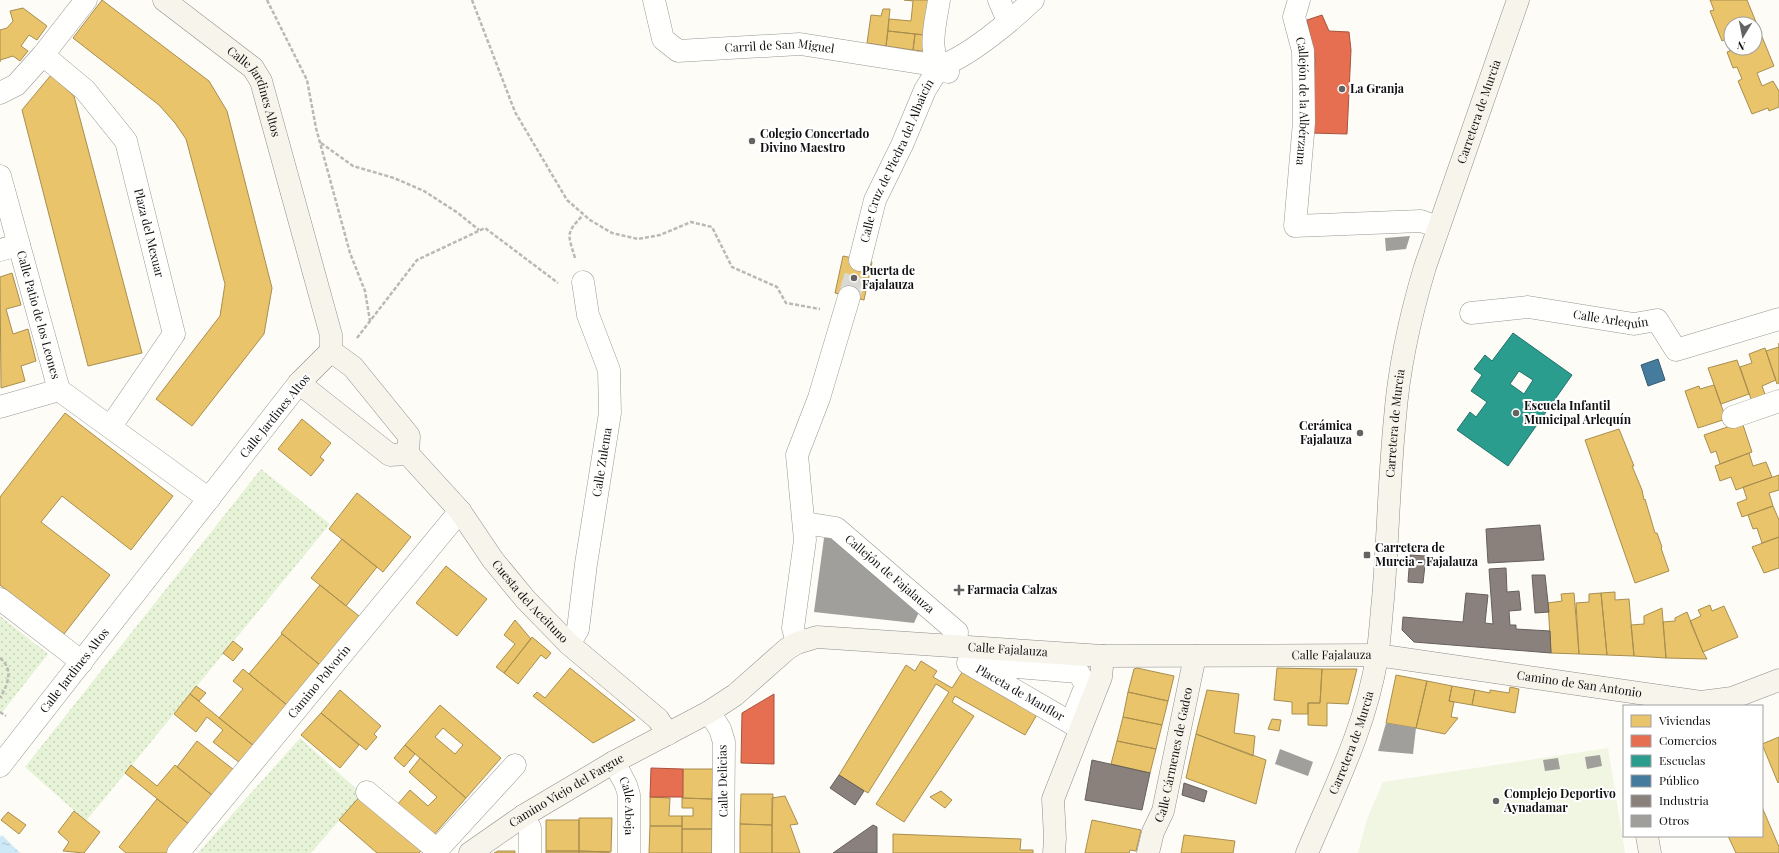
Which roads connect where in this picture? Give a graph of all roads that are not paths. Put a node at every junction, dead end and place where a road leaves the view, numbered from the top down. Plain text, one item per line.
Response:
1 (86, 0) edge
2 (164, 0) edge
3 (654, 0) edge
4 (939, 0) edge
5 (999, 0) edge
6 (1033, 0) edge
7 (1299, 0) edge
8 (1518, 0) edge
9 (1011, 12) edge
10 (42, 56) junction
11 (940, 66) junction
12 (0, 93) edge
13 (0, 176) edge
14 (1438, 227) junction
15 (9, 248) edge
16 (860, 260) tunnel mouth
17 (573, 284) road end
18 (846, 305) tunnel mouth
19 (1471, 314) dead end
20 (1779, 319) edge
21 (331, 351) junction
22 (299, 383) junction
23 (59, 390) junction
24 (1779, 401) edge
25 (0, 406) edge
26 (1733, 417) dead end
27 (111, 426) junction
28 (408, 454) junction
29 (209, 499) junction
30 (460, 510) junction
31 (804, 523) junction
32 (0, 599) edge
33 (798, 643) junction
34 (569, 644) junction
35 (956, 646) junction
36 (1378, 655) junction
37 (1103, 656) junction
38 (1195, 656) junction
39 (82, 662) junction
40 (1779, 680) edge
41 (1632, 700) edge
42 (709, 712) junction
43 (1071, 723) joint
44 (668, 734) junction
45 (614, 762) junction
46 (515, 765) dead end
47 (0, 766) edge
48 (368, 792) dead end
49 (523, 816) junction
50 (1647, 837) edge
51 (438, 852) edge
52 (178, 853) edge
53 (470, 853) edge
54 (530, 853) edge
55 (629, 853) edge
56 (723, 853) edge
57 (1054, 853) edge
58 (1148, 853) edge
59 (1307, 853) edge
60 (1650, 853) edge

1 - 10 street
2 - 21 main road, Calle Jardines Altos
3 - 11 street, Carril de San Miguel
4 - 11 street
5 - 9 street
6 - 9 street
7 - 14 street, Callejón de la Albérzana
8 - 14 main road, Carretera de Murcia
9 - 11 street, Carril de San Miguel
10 - 12 street
10 - 27 street, Plaza del Mexuar
11 - 16 street, Calle Cruz de Piedra del Albaicín
13 - 15 street, Calle Patio de los Leones
14 - 36 main road, Carretera de Murcia
15 - 23 street, Calle Patio de los Leones
17 - 34 street, Calle Zulema
18 - 31 street
19 - 20 street, Calle Arlequín
21 - 22 main road, Calle Jardines Altos
21 - 28 main road
22 - 28 main road
22 - 29 street, Calle Jardines Altos
23 - 25 street
23 - 27 street, Calle Patio de los Leones
24 - 26 street
27 - 29 street, Calle Patio de los Leones
28 - 30 main road, Cuesta del Aceituno
29 - 39 street, Calle Jardines Altos
30 - 34 main road, Cuesta del Aceituno
30 - 52 street, Camino Polvorín
31 - 33 street
31 - 35 street, Callejón de Fajalauza
32 - 39 street
33 - 35 main road, Calle Fajalauza
33 - 42 main road, Calle Fajalauza
34 - 44 main road, Cuesta del Aceituno
35 - 37 main road, Calle Fajalauza
36 - 38 main road, Calle Fajalauza
36 - 41 main road, Camino de San Antonio
36 - 59 main road, Carretera de Murcia
37 - 38 main road, Calle Fajalauza
37 - 57 main road
38 - 58 main road, Calle Cármenes de Gadeo
39 - 47 street, Calle Jardines Altos
40 - 41 main road, Camino de San Antonio
42 - 44 main road, Calle Fajalauza
42 - 56 street, Calle Delicias
43 - 43 street, Placeta de Manflor
44 - 45 main road, Camino Viejo del Fargue
45 - 49 main road, Camino Viejo del Fargue
45 - 55 street, Calle Abeja
46 - 51 street
48 - 51 street
49 - 53 main road, Camino Viejo del Fargue
49 - 54 street
50 - 60 main road

